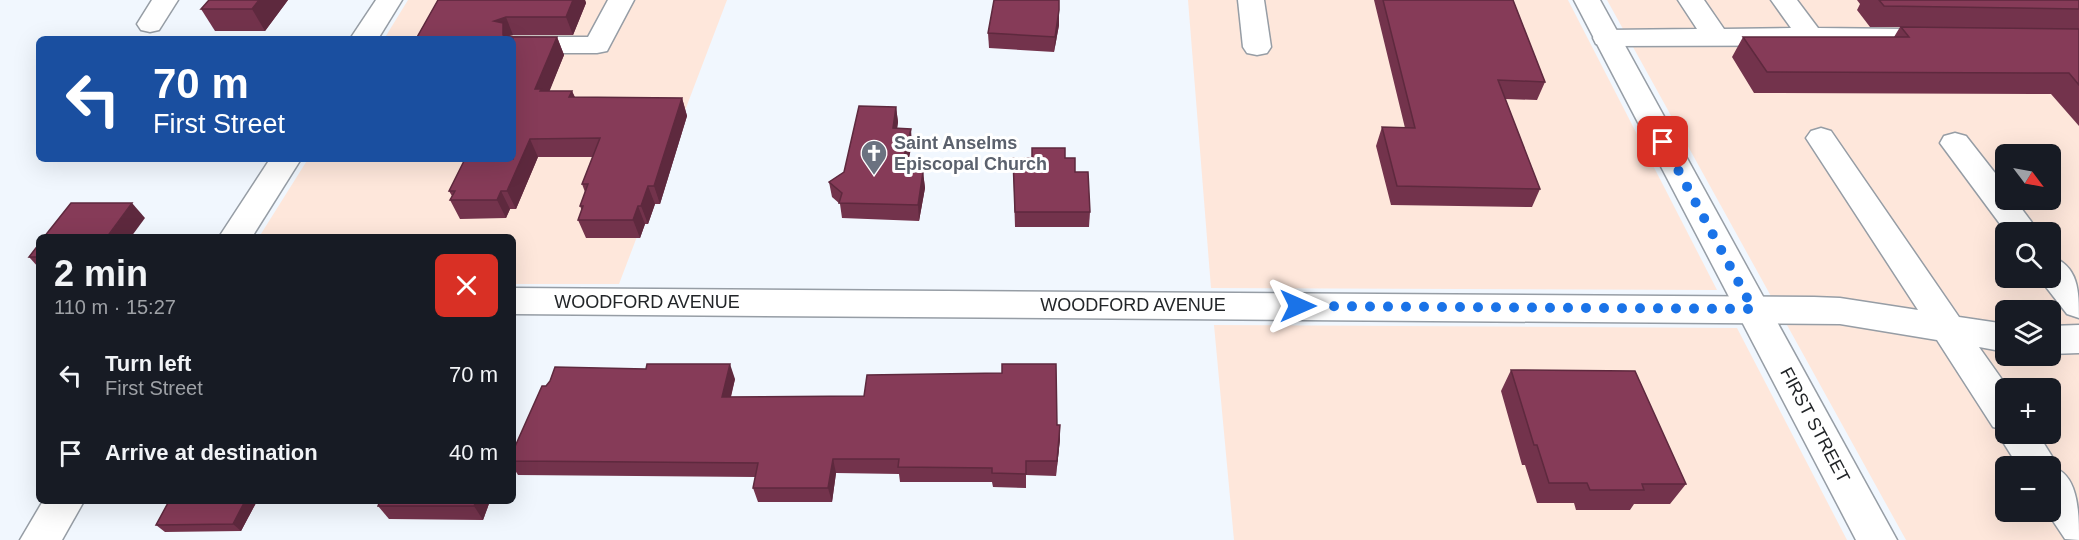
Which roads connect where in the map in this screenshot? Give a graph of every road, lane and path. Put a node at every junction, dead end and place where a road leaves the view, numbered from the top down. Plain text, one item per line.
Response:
1 (165, 0) edge
2 (389, 0) edge
3 (621, 0) edge
4 (1251, 0) edge
5 (1587, 0) edge
6 (1691, 0) edge
7 (1784, 0) edge
8 (150, 24) dead end
9 (366, 36) edge
10 (1810, 36) junction
11 (1716, 37) junction
12 (1606, 38) junction
13 (1927, 38) edge
14 (516, 45) edge
15 (1257, 47) dead end
16 (1821, 138) dead end
17 (1955, 143) dead end
18 (284, 162) edge
19 (2015, 222) edge
20 (237, 234) edge
21 (2061, 282) edge
22 (516, 302) edge
23 (2079, 305) edge
24 (1753, 309) junction
25 (1947, 330) junction
26 (1995, 337) edge
27 (2079, 339) edge
28 (2061, 340) edge
29 (1995, 400) edge
30 (2061, 499) edge
31 (63, 504) edge
32 (2079, 526) edge
33 (39, 540) edge
34 (1877, 540) edge

1 - 8 street
2 - 9 street
3 - 14 street
4 - 15 street
5 - 12 street, FIRST STREET
6 - 11 street
7 - 10 street
10 - 11 street
10 - 13 street
11 - 12 street
12 - 24 street, FIRST STREET
16 - 25 street
17 - 19 street
18 - 20 street
21 - 23 street
22 - 24 street, WOODFORD AVENUE
24 - 25 street
24 - 34 street, FIRST STREET
25 - 26 street
25 - 29 street
27 - 28 street
30 - 32 street
31 - 33 street

